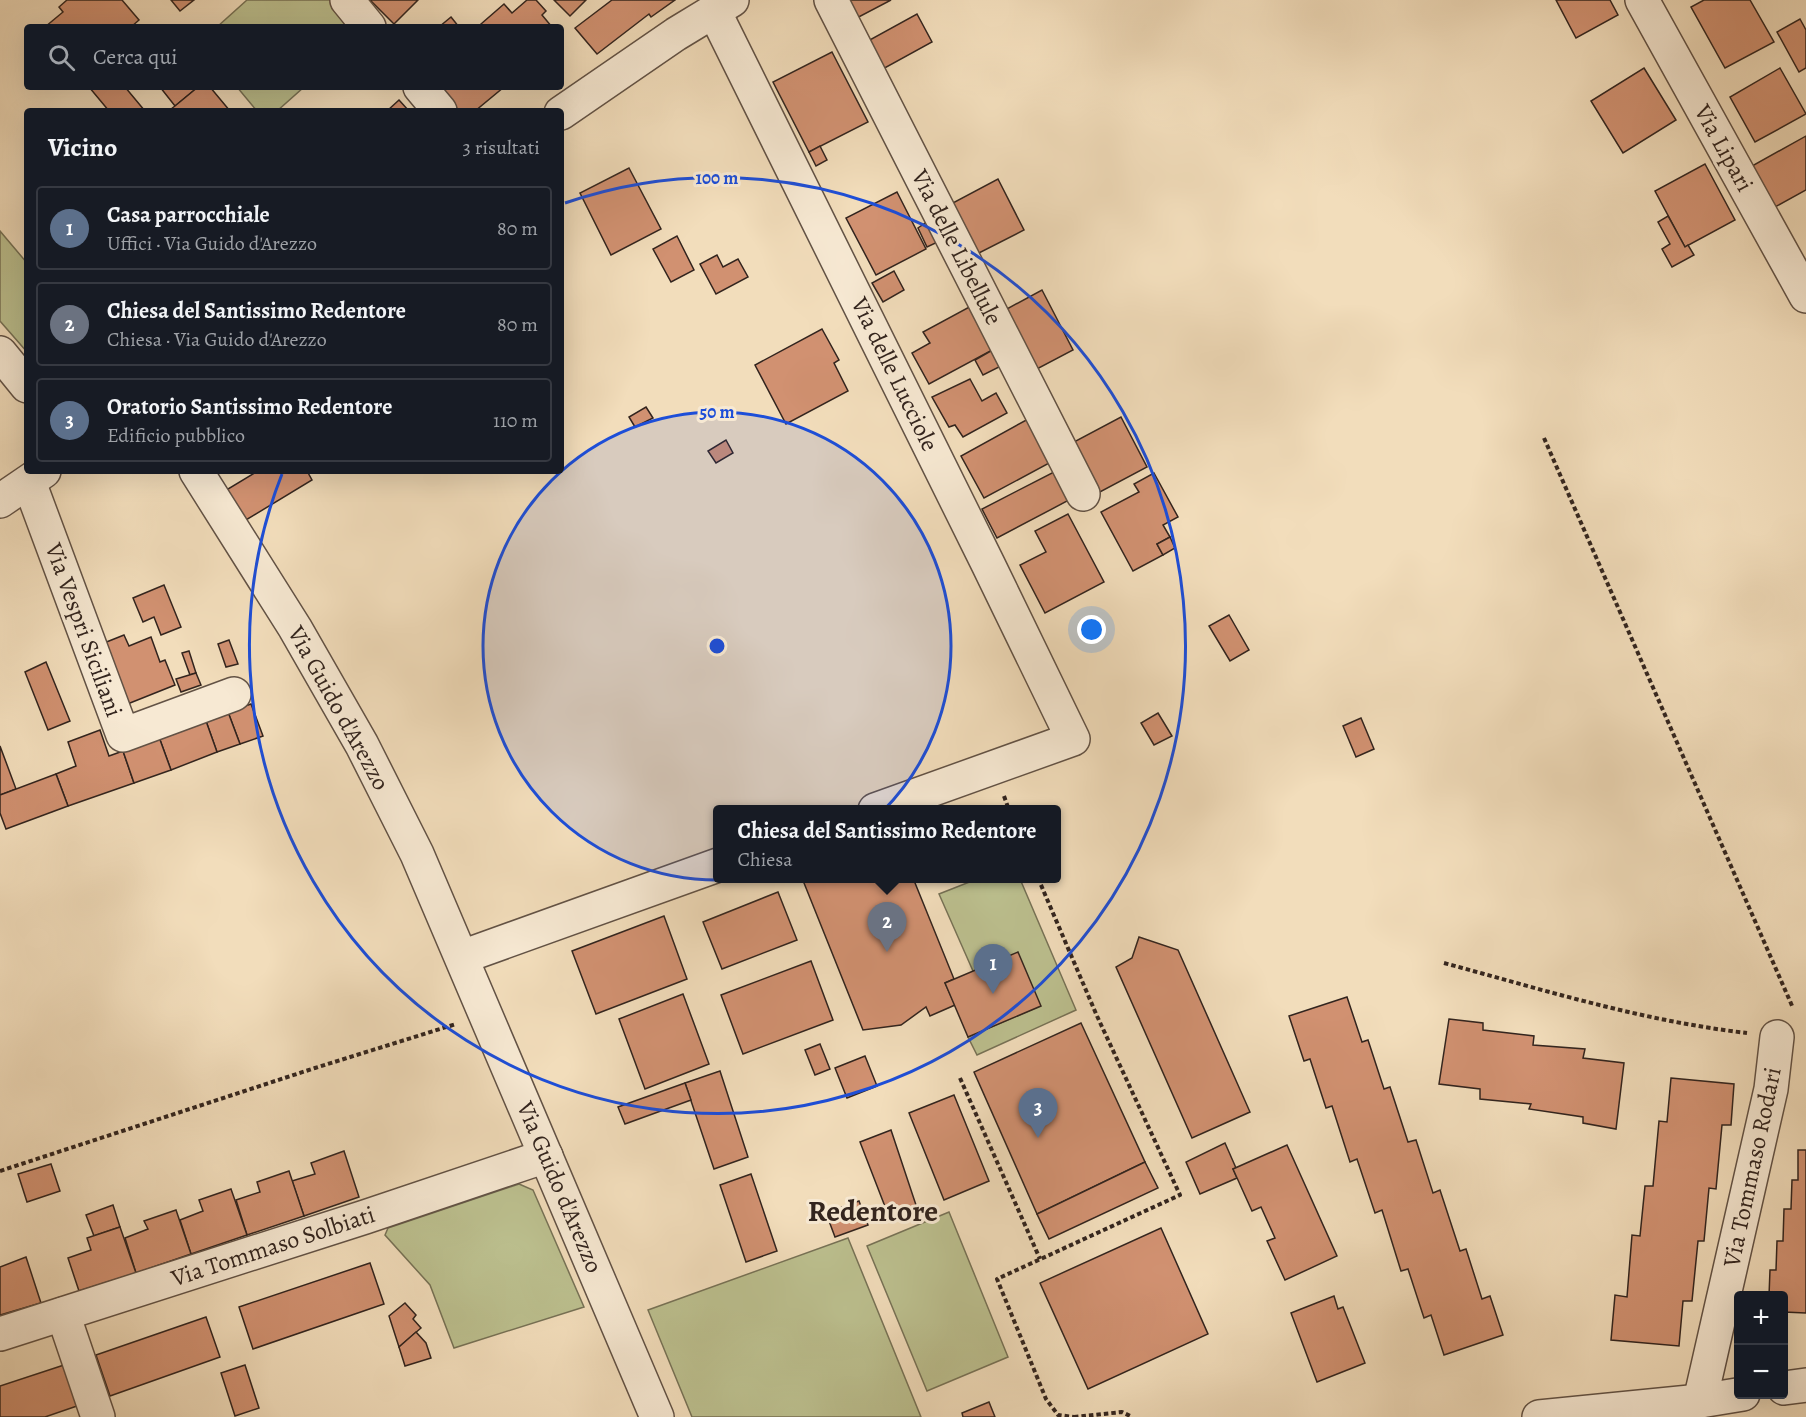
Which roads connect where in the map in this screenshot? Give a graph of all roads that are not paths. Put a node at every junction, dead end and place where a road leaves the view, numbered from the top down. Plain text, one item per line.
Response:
1 (347, 0) edge
2 (831, 0) edge
3 (1642, 0) edge
4 (724, 4) edge
5 (367, 24) edge
6 (422, 90) edge
7 (438, 108) edge
8 (564, 111) edge
9 (1806, 296) edge
10 (0, 353) edge
11 (24, 382) edge
12 (198, 474) edge
13 (37, 476) edge
14 (1083, 494) dead end
15 (0, 501) edge
16 (234, 694) dead end
17 (888, 805) edge
18 (713, 866) edge
19 (462, 957) junction
20 (1786, 1026) road end
21 (546, 1156) junction
22 (63, 1314) junction
23 (0, 1334) edge
24 (1806, 1385) edge
25 (1788, 1387) edge
26 (1734, 1396) edge
27 (1700, 1401) junction
28 (98, 1417) edge
29 (657, 1417) edge
30 (1539, 1417) edge

1 - 5 street
2 - 14 street, Via delle Libellule
3 - 9 street, Via Lipari
4 - 8 street
4 - 17 street, Via delle Lucciole
6 - 7 street
10 - 11 street
12 - 19 street, Via Guido d'Arezzo
13 - 15 street, Via Vespri Siciliani
13 - 16 street, Via Vespri Siciliani
18 - 19 street
19 - 21 street, Via Guido d'Arezzo
20 - 27 street, Via Tommaso Rodari
21 - 22 street, Via Tommaso Solbiati
21 - 29 street, Via Guido d'Arezzo
22 - 23 street, Via Tommaso Solbiati
22 - 28 street
24 - 25 street
26 - 27 street
27 - 30 street

